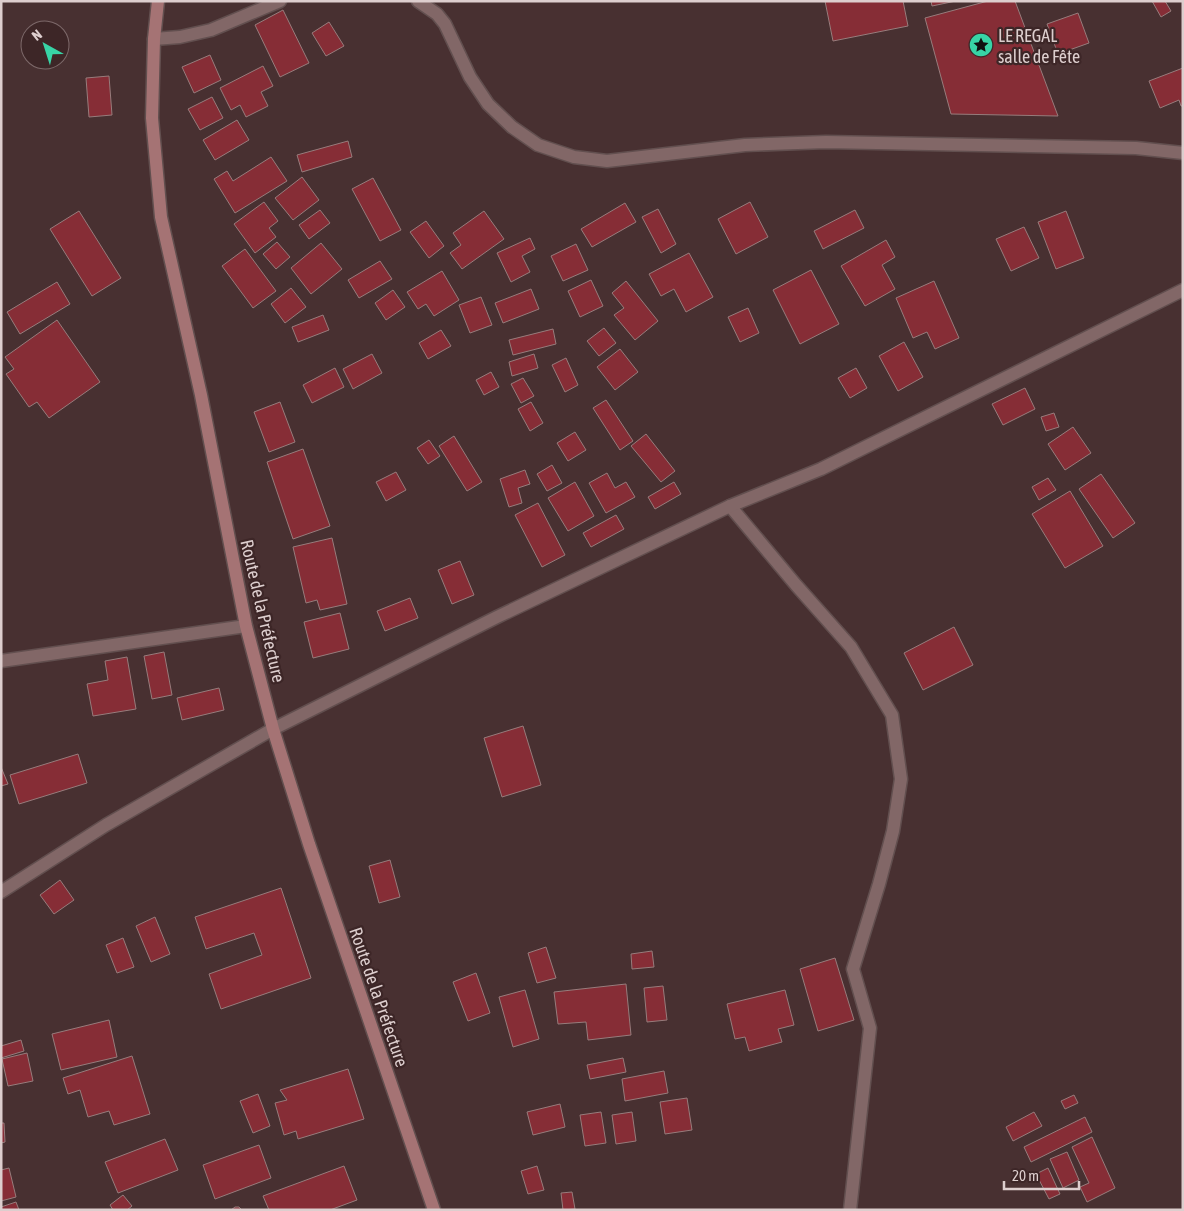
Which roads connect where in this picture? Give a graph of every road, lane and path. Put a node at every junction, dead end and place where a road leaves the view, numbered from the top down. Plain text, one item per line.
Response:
1 (158, 1) edge
2 (280, 1) edge
3 (418, 1) edge
4 (154, 38) junction
5 (1183, 153) edge
6 (1183, 290) edge
7 (730, 506) junction
8 (246, 626) junction
9 (1, 661) edge
10 (273, 729) junction
11 (1, 892) edge
12 (434, 1210) edge
13 (850, 1210) edge

1 - 4 street, Route de la Préfecture
2 - 4 street
3 - 5 street
4 - 8 street, Route de la Préfecture
6 - 7 street
7 - 10 street
7 - 13 street
8 - 9 street
8 - 10 street, Route de la Préfecture
10 - 11 street
10 - 12 street, Route de la Préfecture

